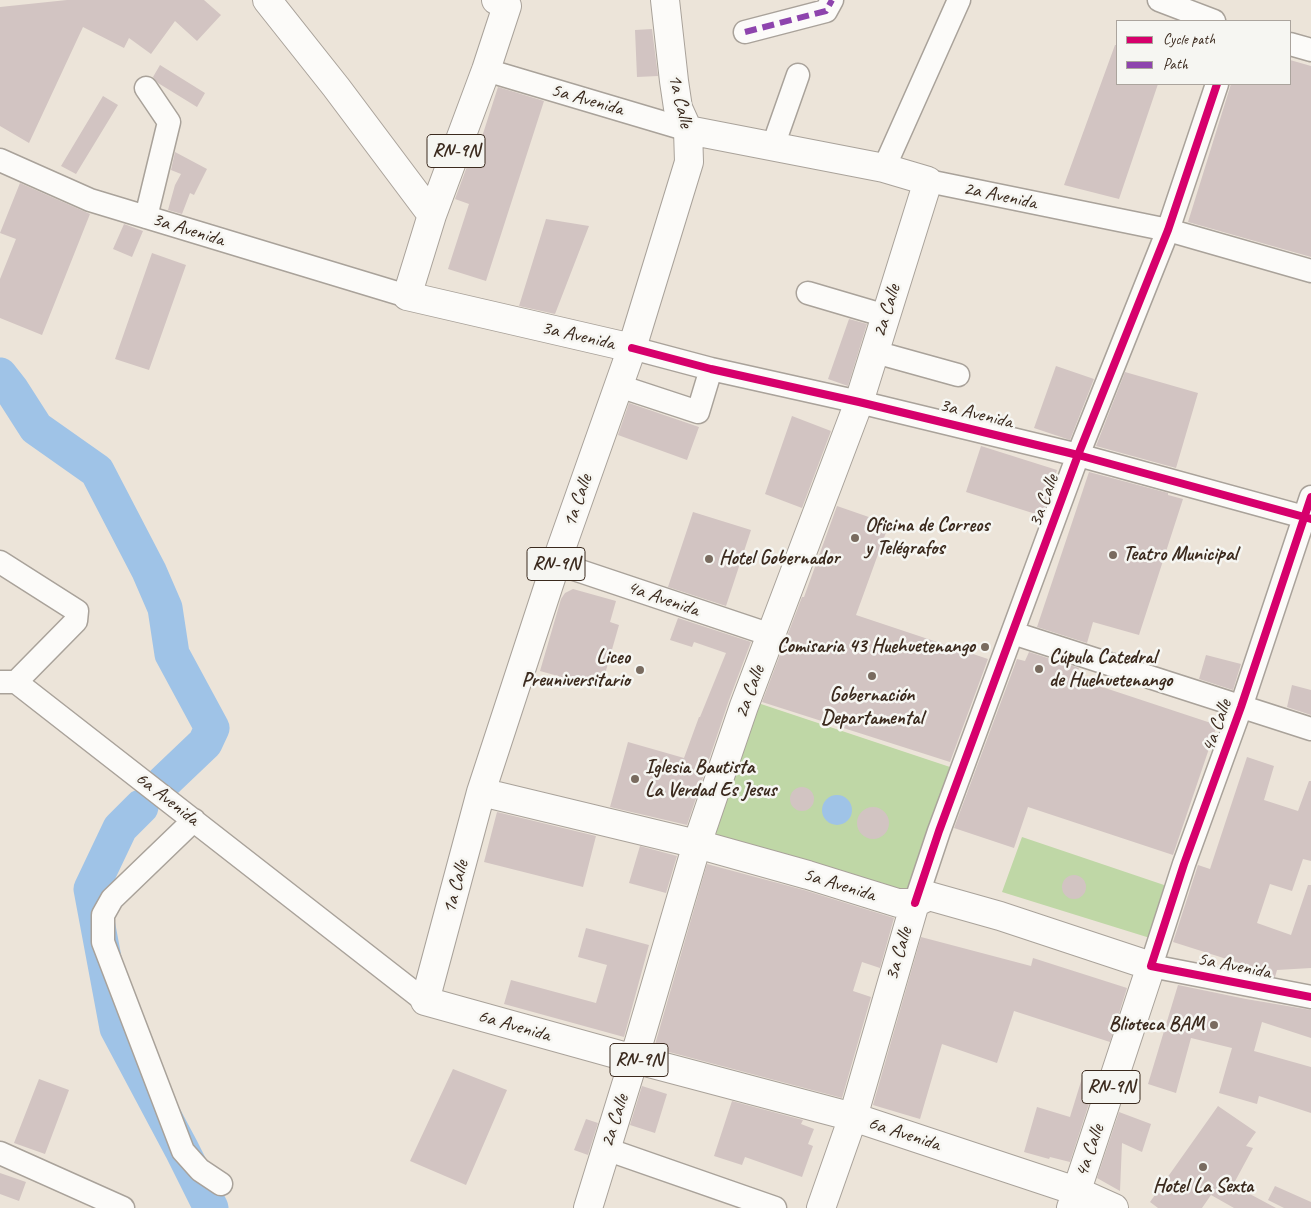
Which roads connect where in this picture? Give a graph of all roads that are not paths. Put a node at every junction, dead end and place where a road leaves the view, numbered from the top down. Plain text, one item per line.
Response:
1 (267, 0) edge
2 (665, 0) edge
3 (832, 0) edge
4 (959, 0) edge
5 (1160, 0) edge
6 (504, 2) edge
7 (1211, 20) edge
8 (745, 32) dead end
9 (1291, 44) edge
10 (1311, 50) edge
11 (486, 70) junction
12 (798, 75) dead end
13 (1217, 85) edge
14 (146, 88) dead end
15 (688, 130) junction
16 (773, 146) junction
17 (0, 160) edge
18 (884, 168) junction
19 (928, 181) junction
20 (432, 215) junction
21 (146, 217) junction
22 (1168, 230) junction
23 (1311, 271) edge
24 (808, 293) dead end
25 (407, 296) junction
26 (886, 316) junction
27 (632, 348) junction
28 (875, 352) junction
29 (711, 369) junction
30 (958, 374) dead end
31 (618, 386) junction
32 (859, 402) junction
33 (1078, 455) junction
34 (1309, 511) edge
35 (0, 562) edge
36 (556, 563) junction
37 (1012, 633) junction
38 (771, 635) junction
39 (8, 682) edge
40 (1241, 707) junction
41 (1311, 730) edge
42 (482, 792) junction
43 (194, 820) junction
44 (697, 844) junction
45 (915, 903) junction
46 (1151, 966) junction
47 (1311, 997) edge
48 (425, 1001) junction
49 (634, 1059) junction
50 (853, 1117) junction
51 (606, 1149) junction
52 (0, 1153) edge
53 (221, 1184) dead end
54 (78, 1199) edge
55 (1073, 1199) edge
56 (123, 1208) edge
57 (588, 1208) edge
58 (775, 1208) edge
59 (821, 1208) edge
60 (1114, 1208) edge

1 - 20 main road
2 - 15 main road, 1a Calle / RN-9N
3 - 8 street
4 - 18 street
5 - 7 street
6 - 11 main road, RN-9N
9 - 10 street
11 - 15 street, 5a Avenida
11 - 20 main road, RN-9N
12 - 16 street
13 - 22 street, 3a Calle
14 - 21 street
15 - 16 main road, 2a Avenida
15 - 27 main road, 1a Calle / RN-9N
16 - 18 main road, 2a Avenida
17 - 21 street, 3a Avenida
18 - 19 main road, 2a Avenida
19 - 22 street, 2a Avenida
19 - 26 main road, 2a Calle
20 - 25 main road, RN-9N
21 - 25 street, 3a Avenida
22 - 23 street, 2a Avenida
22 - 33 street, 3a Calle
24 - 26 street
25 - 27 main road, 3a Avenida
26 - 28 main road, 2a Calle
27 - 29 street, 3a Avenida
27 - 31 main road, 1a Calle / RN-9N
28 - 30 street
28 - 32 main road, 2a Calle
29 - 31 street
29 - 32 street, 3a Avenida
31 - 36 main road, 1a Calle / RN-9N
32 - 33 street, 3a Avenida
32 - 38 main road, 2a Calle
33 - 34 street, 3a Avenida
33 - 37 street, 3a Calle
34 - 40 street, 4a Calle
35 - 39 street
36 - 38 street, 4a Avenida
36 - 42 main road, 1a Calle / RN-9N
37 - 40 street
37 - 45 street, 3a Calle
38 - 44 main road, 2a Calle
39 - 43 street, 6a Avenida
40 - 41 street
40 - 46 street, 4a Calle
42 - 44 main road, 5a Avenida
42 - 48 main road, 1a Calle / RN-9N
43 - 48 street, 6a Avenida
43 - 53 street
44 - 45 main road, 5a Avenida
44 - 49 main road, 2a Calle
45 - 46 main road, 5a Avenida
45 - 50 main road, 3a Calle
46 - 47 street, 5a Avenida
46 - 55 main road, 4a Calle / RN-9N
48 - 49 main road, 6a Avenida / RN-9N
49 - 50 main road, 6a Avenida / RN-9N
49 - 51 main road, 2a Calle
50 - 55 main road, 6a Avenida / RN-9N
50 - 59 main road, 3a Calle
51 - 57 main road, 2a Calle
51 - 58 street
52 - 54 street
54 - 56 street
55 - 60 main road, 6a Avenida / RN-9N

